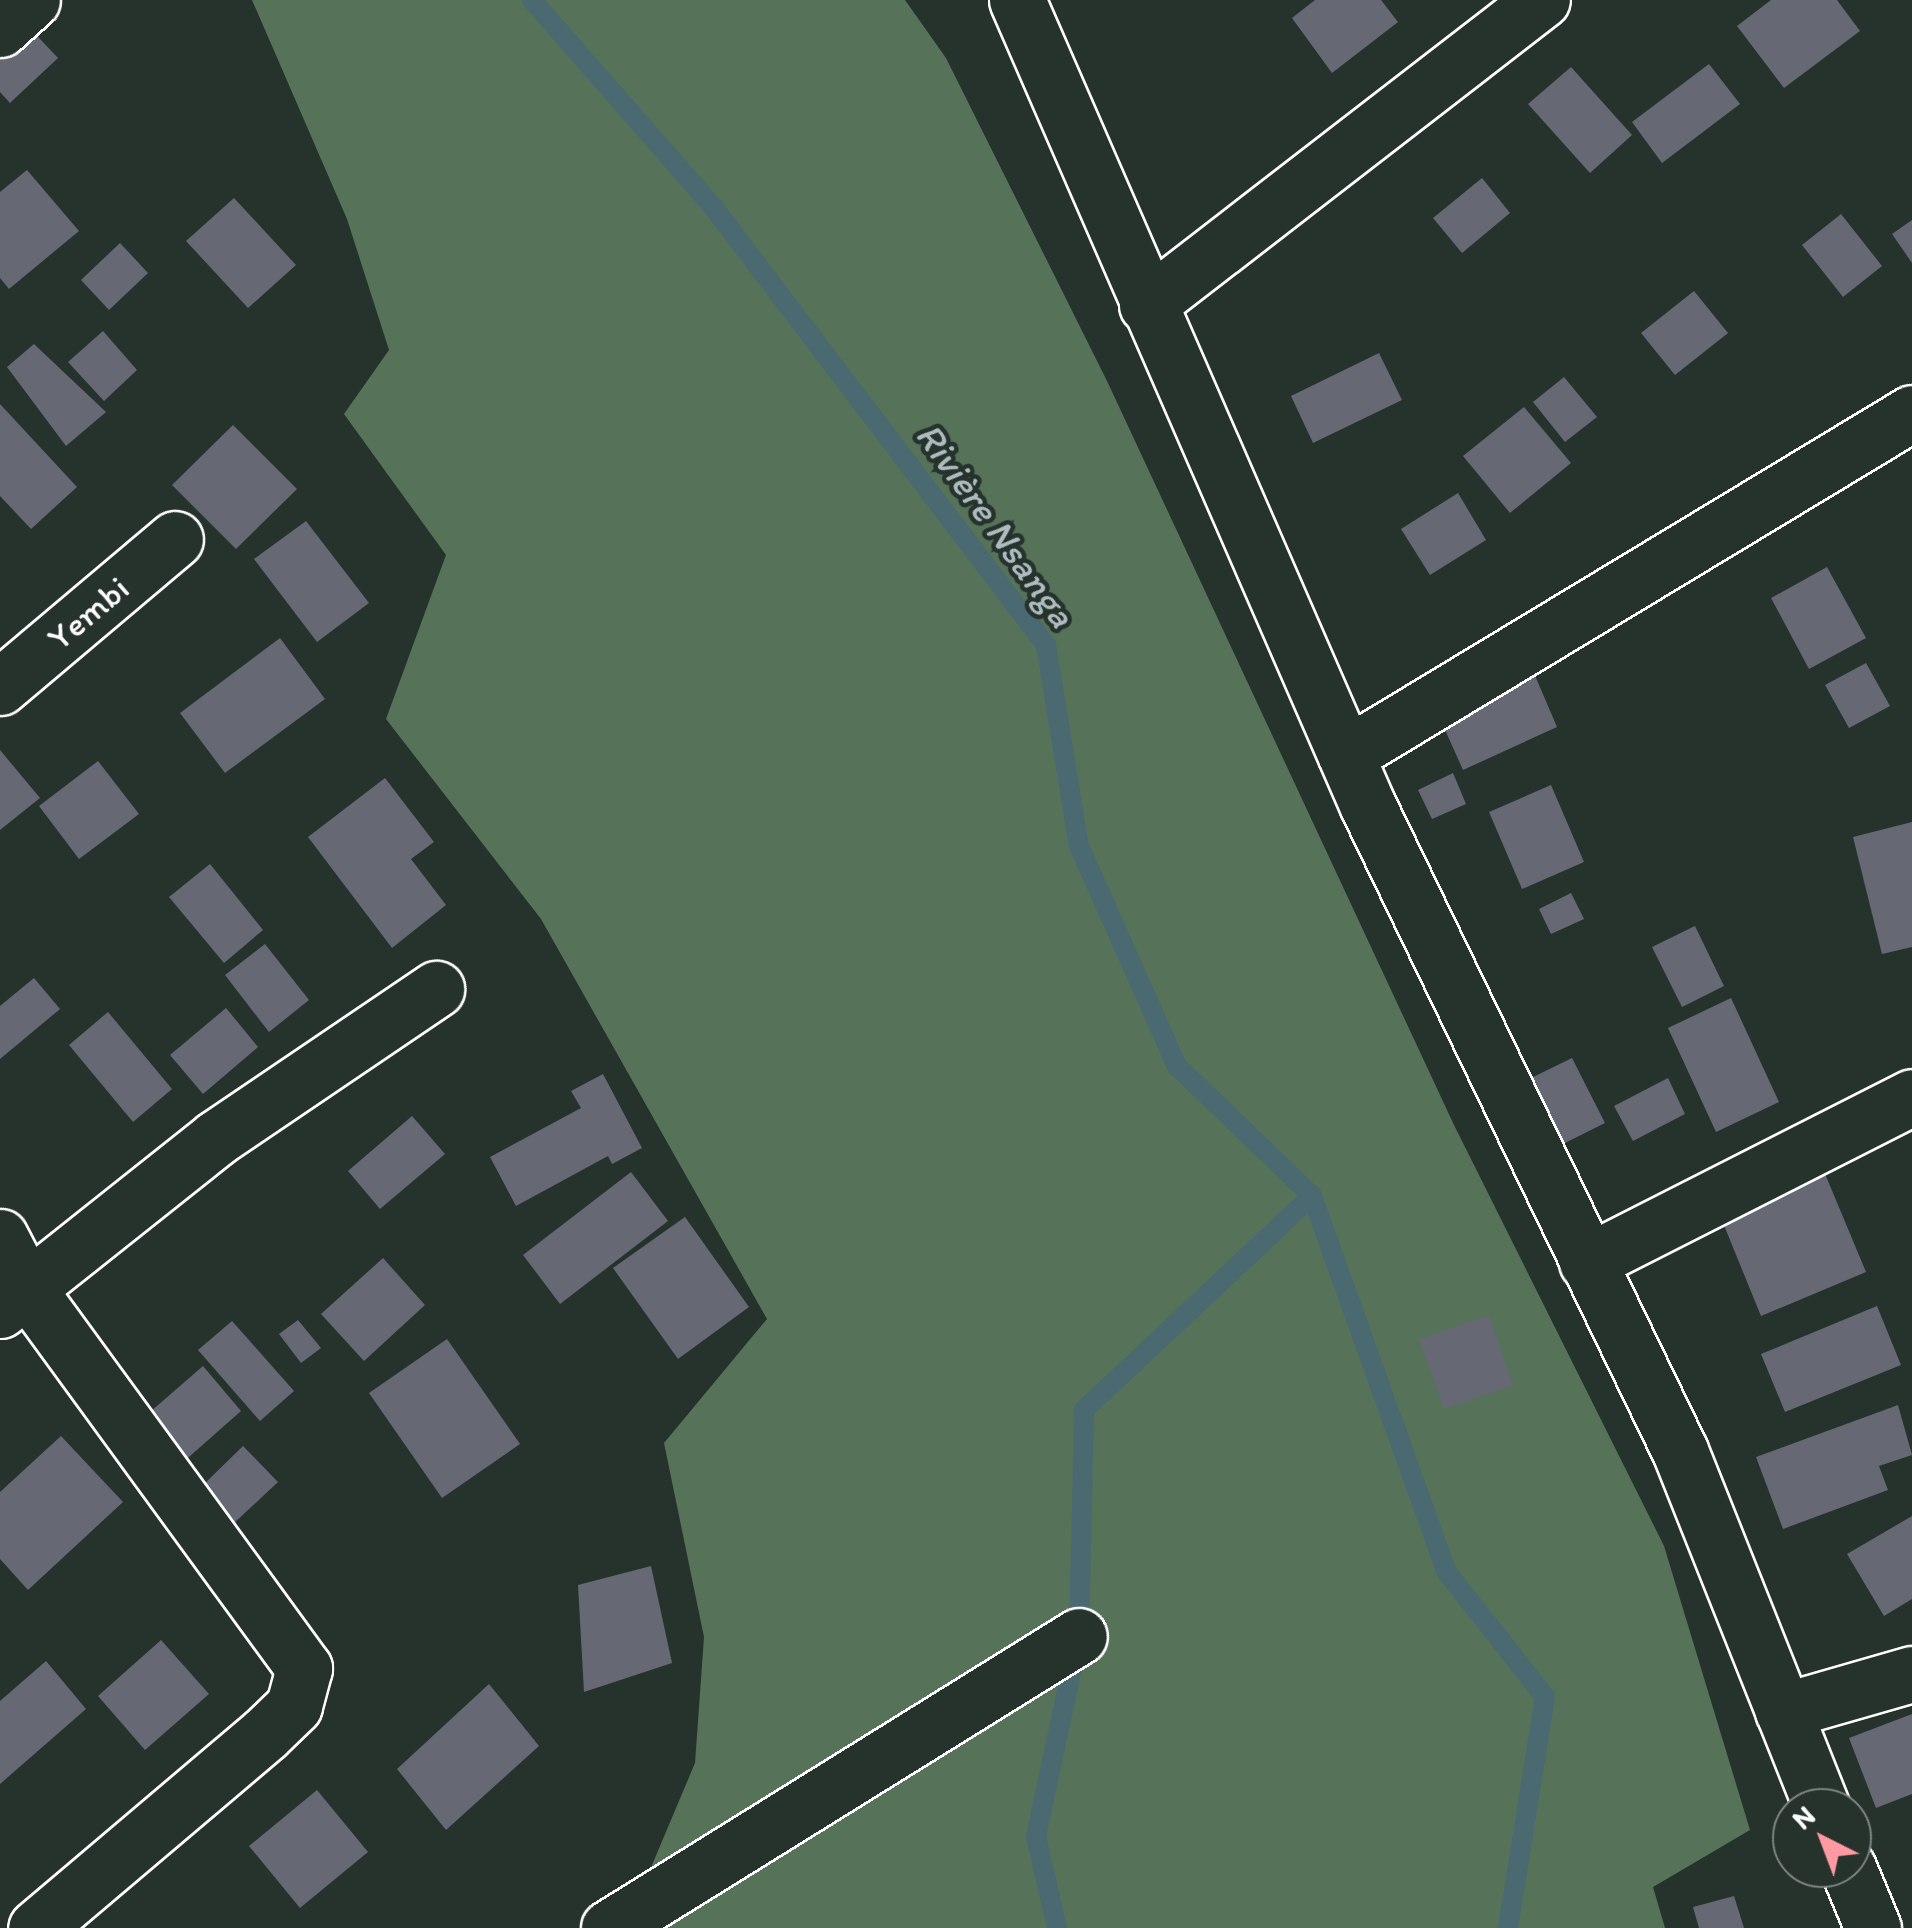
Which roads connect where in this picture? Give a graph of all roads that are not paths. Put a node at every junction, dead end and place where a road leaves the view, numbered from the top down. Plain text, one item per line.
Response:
1 (32, 0) edge
2 (1017, 0) edge
3 (1542, 0) edge
4 (0, 29) edge
5 (1147, 305) junction
6 (1912, 413) edge
7 (176, 539) dead end
8 (0, 686) edge
9 (1346, 755) junction
10 (436, 989) dead end
11 (1912, 1097) edge
12 (0, 1237) edge
13 (1587, 1262) junction
14 (13, 1299) edge
15 (1078, 1636) dead end
16 (1912, 1674) edge
17 (1782, 1711) junction
18 (1814, 1788) edge
19 (1857, 1888) edge
20 (36, 1928) edge
21 (609, 1928) edge
22 (1874, 1928) edge

1 - 4 street
2 - 5 street
3 - 5 street
5 - 9 street
6 - 9 street
7 - 8 street, Yembi
9 - 13 street
10 - 14 street
11 - 13 street
12 - 14 street
13 - 17 street
14 - 20 street
15 - 21 street
16 - 17 street
17 - 18 street
19 - 22 street

